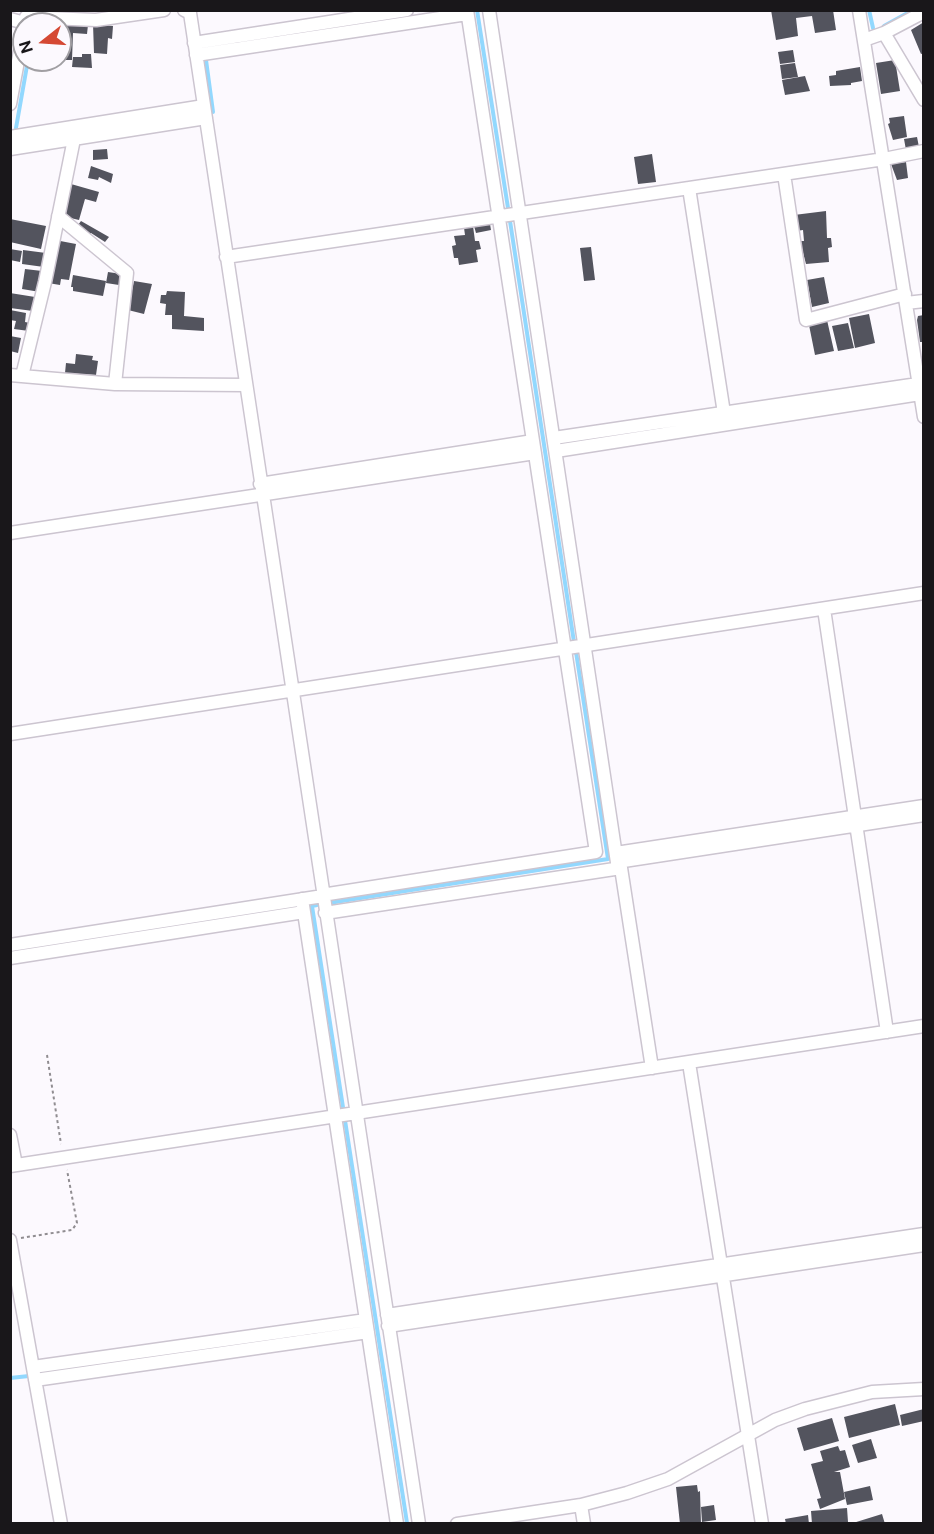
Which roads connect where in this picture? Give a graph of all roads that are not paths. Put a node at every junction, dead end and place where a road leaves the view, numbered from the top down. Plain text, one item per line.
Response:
1 (164, 10) edge
2 (184, 10) edge
3 (407, 10) edge
4 (489, 10) edge
5 (859, 10) edge
6 (467, 12) edge
7 (924, 12) edge
8 (350, 15) edge
9 (72, 20) edge
10 (884, 33) junction
11 (864, 40) junction
12 (195, 49) junction
13 (16, 72) edge
14 (924, 100) edge
15 (10, 104) edge
16 (205, 112) junction
17 (10, 137) edge
18 (74, 139) junction
19 (10, 149) edge
20 (924, 151) edge
21 (884, 159) junction
22 (784, 174) junction
23 (689, 188) junction
24 (520, 213) junction
25 (58, 216) junction
26 (499, 217) junction
27 (226, 257) junction
28 (905, 299) junction
29 (924, 301) edge
30 (16, 375) edge
31 (114, 384) junction
32 (246, 385) junction
33 (921, 400) edge
34 (724, 413) junction
35 (924, 417) edge
36 (555, 444) junction
37 (534, 447) junction
38 (261, 489) junction
39 (10, 533) edge
40 (924, 593) edge
41 (824, 609) junction
42 (586, 646) junction
43 (565, 649) junction
44 (291, 690) junction
45 (10, 734) edge
46 (924, 806) edge
47 (924, 815) edge
48 (856, 821) junction
49 (617, 861) junction
50 (322, 895) junction
51 (302, 899) junction
52 (304, 912) junction
53 (325, 913) junction
54 (10, 945) edge
55 (10, 958) edge
56 (924, 1026) edge
57 (887, 1032) junction
58 (689, 1063) junction
59 (652, 1068) junction
60 (345, 1116) junction
61 (10, 1135) edge
62 (13, 1166) edge
63 (924, 1234) edge
64 (16, 1239) edge
65 (924, 1245) edge
66 (721, 1270) junction
67 (388, 1321) junction
68 (367, 1326) junction
69 (33, 1368) junction
70 (35, 1380) junction
71 (924, 1389) edge
72 (746, 1436) junction
73 (581, 1505) junction
74 (61, 1524) edge
75 (397, 1524) edge
76 (419, 1524) edge
77 (458, 1524) edge
78 (584, 1524) edge
79 (762, 1524) edge

1 - 9 street
2 - 12 street
3 - 8 street
4 - 24 street
5 - 11 street
6 - 12 street
6 - 26 street
7 - 10 street
8 - 12 street
10 - 11 street
10 - 14 street
11 - 21 street
12 - 16 street
13 - 15 street
16 - 17 street
16 - 18 street
16 - 27 street
18 - 19 street
18 - 25 street
20 - 21 street
21 - 22 street
21 - 28 street
22 - 23 street
22 - 28 street
23 - 24 street
23 - 34 street
24 - 26 street
24 - 36 street
25 - 30 street
25 - 31 street
26 - 27 street
26 - 37 street
27 - 32 street
28 - 29 street
28 - 33 street
30 - 31 street
31 - 32 street
32 - 38 street
33 - 34 street
33 - 35 street
33 - 36 street
34 - 36 street
36 - 42 street
37 - 38 street
37 - 43 street
38 - 39 street
38 - 44 street
40 - 41 street
41 - 42 street
41 - 48 street
42 - 43 street
42 - 49 street
43 - 44 street
43 - 50 street
44 - 45 street
44 - 50 street
46 - 48 street
47 - 48 street
48 - 49 street
48 - 57 street
49 - 53 street
49 - 59 street
50 - 51 street
50 - 53 street
51 - 52 street
51 - 54 street
52 - 55 street
52 - 60 street
53 - 60 street
56 - 57 street
57 - 58 street
58 - 59 street
58 - 66 street
59 - 60 street
60 - 62 street
60 - 67 street
60 - 68 street
61 - 62 street
63 - 66 street
64 - 69 street
65 - 66 street
66 - 67 street
66 - 72 street
67 - 76 street
68 - 69 street
68 - 70 street
68 - 75 street
69 - 70 street
70 - 74 street
71 - 72 street
72 - 73 street
72 - 79 street
73 - 77 street
73 - 78 street

